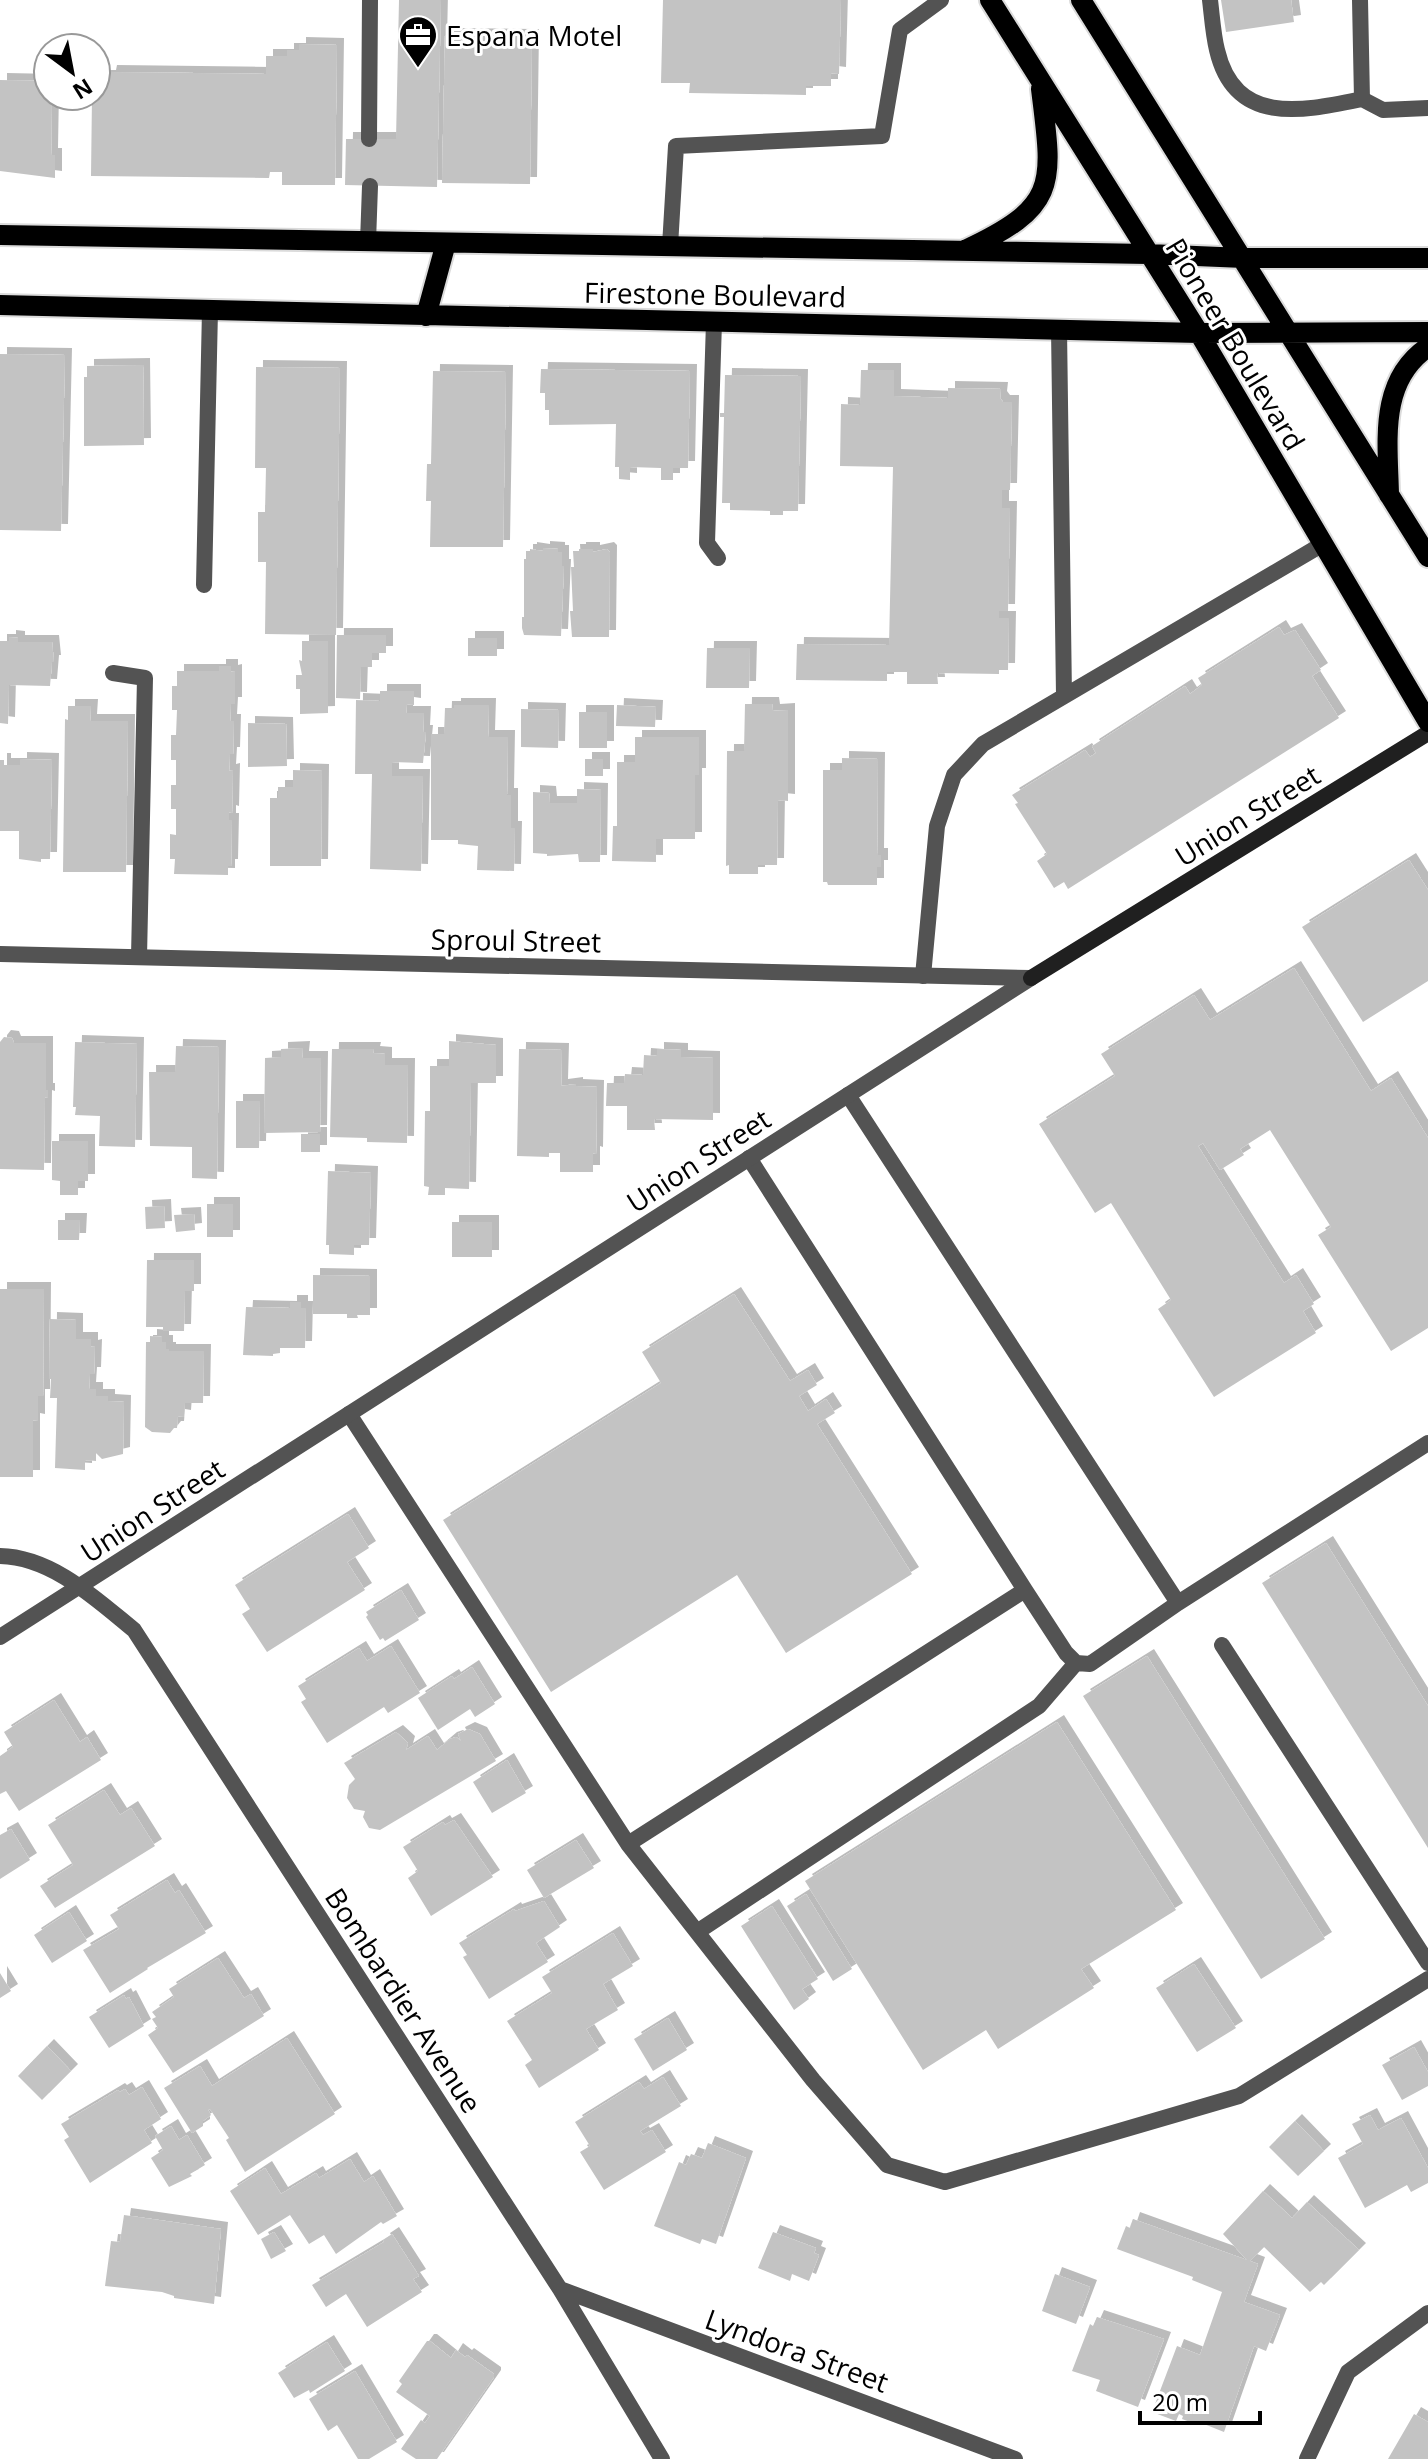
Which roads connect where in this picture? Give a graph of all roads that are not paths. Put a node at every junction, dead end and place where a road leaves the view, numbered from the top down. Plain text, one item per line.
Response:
1 (370, 0) edge
2 (941, 0) edge
3 (990, 0) edge
4 (1081, 0) edge
5 (1210, 0) edge
6 (1360, 0) edge
7 (1040, 81) junction
8 (1362, 99) junction
9 (1428, 108) edge
10 (369, 139) dead end
11 (370, 186) dead end
12 (0, 235) edge
13 (368, 242) junction
14 (446, 243) junction
15 (670, 246) junction
16 (961, 252) junction
17 (1148, 254) junction
18 (1244, 258) junction
19 (1428, 258) edge
20 (0, 305) edge
21 (210, 310) junction
22 (426, 316) junction
23 (714, 322) junction
24 (1059, 329) junction
25 (1288, 331) junction
26 (1428, 332) edge
27 (1199, 333) junction
28 (1428, 347) edge
29 (1389, 495) junction
30 (1323, 544) junction
31 (1428, 557) edge
32 (718, 558) dead end
33 (204, 585) dead end
34 (113, 673) dead end
35 (1064, 696) junction
36 (1428, 722) edge
37 (1428, 733) edge
38 (0, 954) edge
39 (139, 957) junction
40 (923, 976) junction
41 (1031, 978) junction
42 (848, 1095) junction
43 (749, 1158) junction
44 (349, 1414) junction
45 (1428, 1443) edge
46 (0, 1556) edge
47 (80, 1586) junction
48 (1025, 1590) junction
49 (1178, 1603) junction
50 (0, 1637) edge
51 (1222, 1645) dead end
52 (1076, 1663) junction
53 (628, 1844) junction
54 (697, 1932) junction
55 (1428, 1963) edge
56 (1428, 1979) edge
57 (560, 2289) junction
58 (1428, 2313) edge
59 (662, 2459) edge
60 (1015, 2459) edge
61 (1307, 2459) edge

1 - 10 street
2 - 15 street
3 - 7 main road, Pioneer Boulevard
4 - 18 main road, Pioneer Boulevard
5 - 8 street
6 - 8 street
7 - 16 main road
7 - 17 main road, Pioneer Boulevard
8 - 9 street
11 - 13 street
12 - 13 main road, Firestone Boulevard
13 - 14 main road, Firestone Boulevard
14 - 15 main road, Firestone Boulevard
14 - 22 main road
15 - 16 main road, Firestone Boulevard
16 - 17 main road, Firestone Boulevard
17 - 18 main road, Firestone Boulevard
17 - 27 main road, Pioneer Boulevard
18 - 19 main road, Firestone Boulevard
18 - 25 main road, Pioneer Boulevard
20 - 21 main road, Firestone Boulevard
21 - 22 main road, Firestone Boulevard
21 - 33 street
22 - 23 main road, Firestone Boulevard
23 - 24 main road, Firestone Boulevard
23 - 32 street
24 - 27 main road, Firestone Boulevard
24 - 35 street
25 - 26 main road, Firestone Boulevard
25 - 27 main road, Firestone Boulevard
25 - 29 main road, Pioneer Boulevard
27 - 30 main road, Pioneer Boulevard
28 - 29 main road
29 - 31 main road, Pioneer Boulevard
30 - 35 street
30 - 36 main road, Pioneer Boulevard
34 - 39 street
35 - 40 street
37 - 41 street, Union Street
38 - 39 street, Sproul Street
39 - 40 street, Sproul Street
40 - 41 street, Sproul Street
41 - 42 street, Union Street
42 - 43 street, Union Street
42 - 49 street
43 - 44 street, Union Street
43 - 48 street
44 - 47 street, Union Street
44 - 53 street
45 - 49 street
46 - 47 street, Bombardier Avenue
47 - 50 street, Union Street
47 - 57 street, Bombardier Avenue
48 - 52 street
48 - 53 street
49 - 52 street
51 - 55 street
52 - 54 street
53 - 54 street
54 - 56 street
57 - 59 street, Bombardier Avenue
57 - 60 street, Lyndora Street
58 - 61 street

